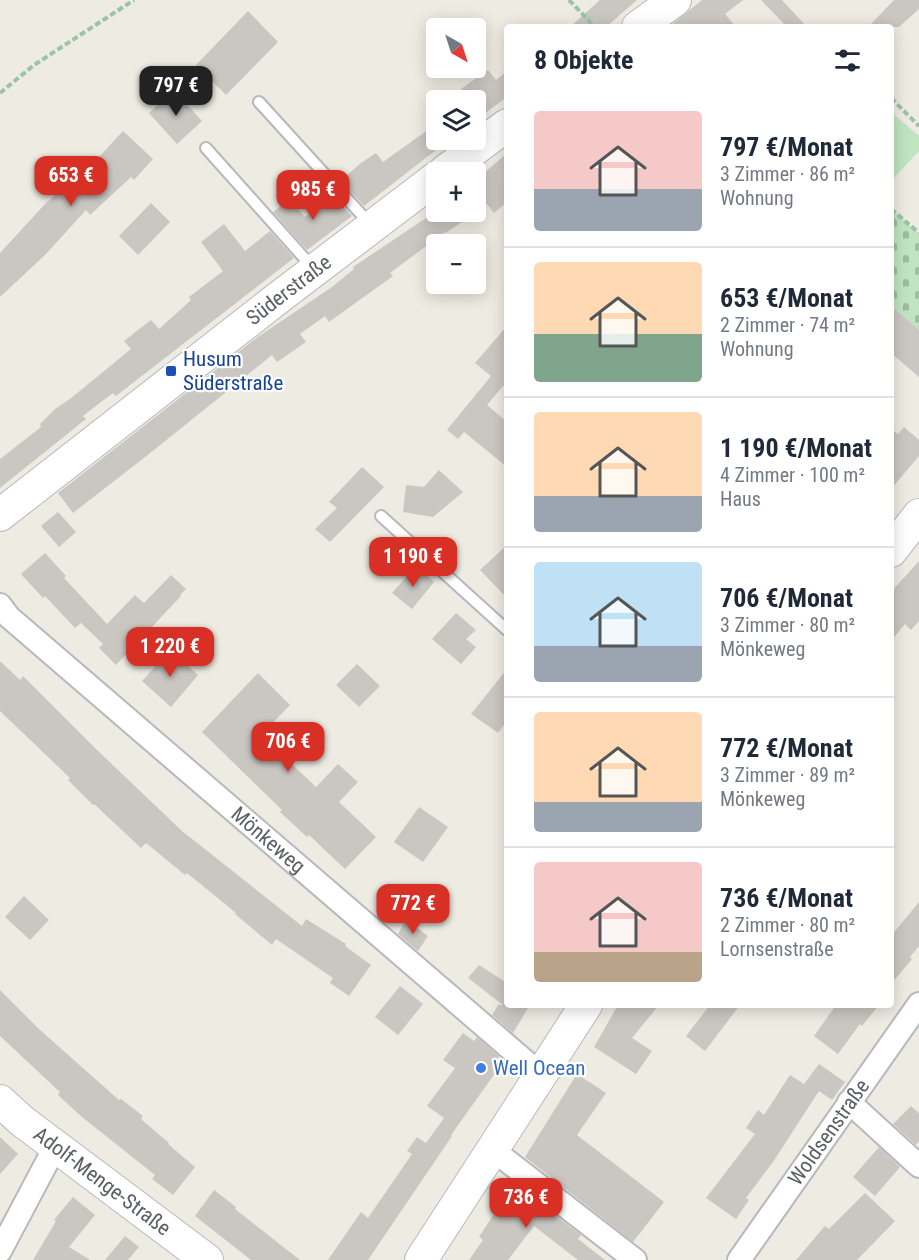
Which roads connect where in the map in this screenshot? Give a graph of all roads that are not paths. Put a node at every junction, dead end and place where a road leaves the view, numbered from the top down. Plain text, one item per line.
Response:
1 (675, 0) edge
2 (642, 24) edge
3 (259, 102) dead end
4 (504, 127) edge
5 (206, 148) dead end
6 (457, 162) edge
7 (426, 186) edge
8 (373, 227) junction
9 (315, 270) junction
10 (0, 515) edge
11 (919, 515) edge
12 (381, 516) dead end
13 (894, 547) edge
14 (0, 604) edge
15 (504, 627) edge
16 (919, 1004) edge
17 (584, 1008) edge
18 (540, 1074) junction
19 (0, 1101) edge
20 (849, 1102) junction
21 (55, 1147) junction
22 (493, 1150) junction
23 (919, 1166) edge
24 (0, 1251) edge
25 (207, 1260) edge
26 (421, 1260) edge
27 (635, 1260) edge
28 (738, 1260) edge

1 - 2 main road
3 - 8 lane
4 - 6 main road
5 - 9 lane
7 - 8 main road, Süderstraße
8 - 9 main road, Süderstraße
9 - 10 main road, Süderstraße
11 - 13 main road
12 - 15 lane
14 - 18 street, Mönkeweg
16 - 20 street, Woldsenstraße
17 - 18 main road
18 - 22 main road
19 - 21 main road, Adolf-Menge-Straße
20 - 23 street
20 - 28 street, Woldsenstraße
21 - 24 street
21 - 25 main road, Adolf-Menge-Straße
22 - 26 main road
22 - 27 street

